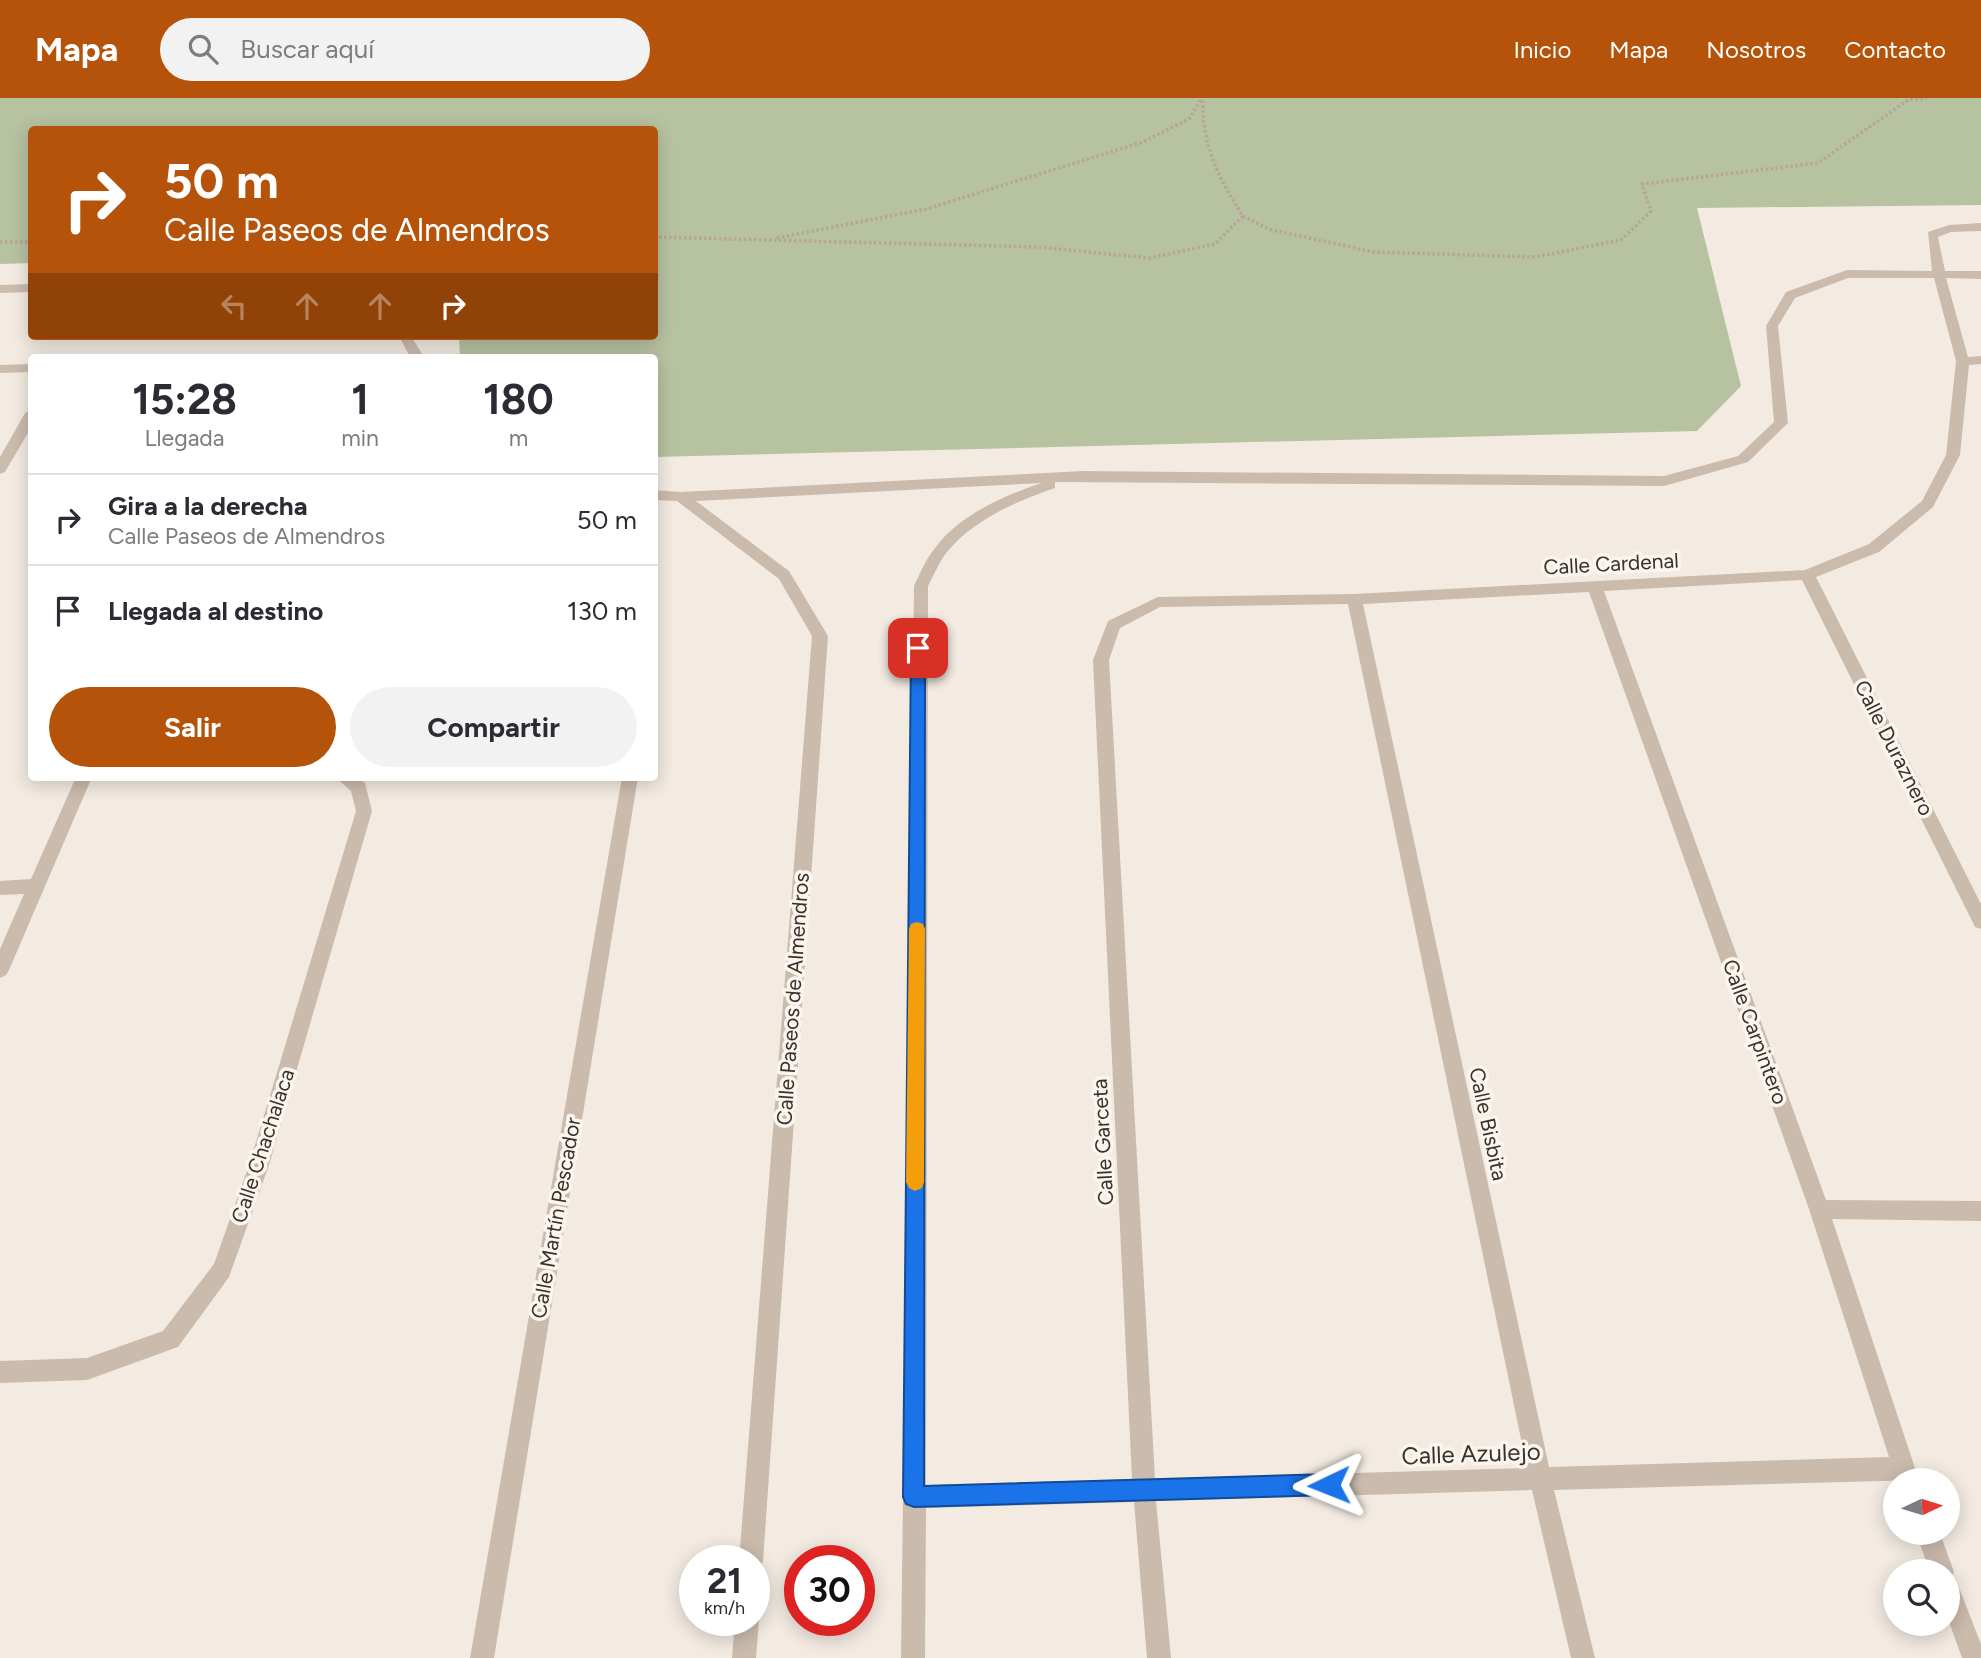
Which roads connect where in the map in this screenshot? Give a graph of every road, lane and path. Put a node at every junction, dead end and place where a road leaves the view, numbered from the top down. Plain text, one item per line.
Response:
1 (1203, 98) edge
2 (1923, 98) edge
3 (1243, 216) junction
4 (1981, 227) edge
5 (658, 237) edge
6 (765, 240) junction
7 (0, 242) edge
8 (28, 242) edge
9 (1939, 274) junction
10 (1981, 275) edge
11 (28, 288) edge
12 (0, 289) edge
13 (1981, 360) edge
14 (1963, 361) junction
15 (28, 368) edge
16 (0, 369) edge
17 (28, 420) edge
18 (0, 469) edge
19 (1083, 476) junction
20 (658, 495) edge
21 (681, 496) junction
22 (1807, 575) junction
23 (1594, 585) junction
24 (1354, 598) junction
25 (1113, 625) joint
26 (82, 781) edge
27 (349, 781) edge
28 (629, 781) edge
29 (36, 886) junction
30 (0, 887) edge
31 (1981, 922) edge
32 (0, 970) edge
33 (1819, 1209) junction
34 (1981, 1211) edge
35 (0, 1372) edge
36 (1904, 1468) edge
37 (1883, 1474) edge
38 (1540, 1478) junction
39 (1144, 1490) junction
40 (914, 1497) junction
41 (752, 1545) edge
42 (1960, 1620) edge
43 (746, 1636) edge
44 (482, 1658) edge
45 (744, 1658) edge
46 (913, 1658) edge
47 (1159, 1658) edge
48 (1583, 1658) edge
49 (1974, 1658) edge

1 - 3 path
1 - 6 path
2 - 3 path
3 - 6 path
4 - 9 street
5 - 6 path
7 - 8 path
9 - 10 street
9 - 14 street
9 - 19 street
11 - 12 street
13 - 14 street
14 - 22 street, Calle Cardenal
15 - 16 street
17 - 18 street
19 - 21 street
19 - 40 street
20 - 21 street
21 - 41 street, Calle Paseos de Almendros
22 - 23 street, Calle Cardenal
22 - 31 street, Calle Duraznero
23 - 24 street, Calle Cardenal
23 - 33 street, Calle Carpintero
24 - 25 street, Calle Cardenal
24 - 38 street, Calle Bisbita
25 - 39 street, Calle Garceta
26 - 29 street
27 - 35 street, Calle Chachalaca
28 - 44 street, Calle Martín Pescador
29 - 30 street
29 - 32 street
33 - 34 street
33 - 36 street, Calle Carpintero
37 - 38 street, Calle Azulejo
38 - 39 street, Calle Azulejo
38 - 48 street, Calle Bisbita
39 - 40 street, Calle Azulejo
39 - 47 street, Calle Garceta
40 - 46 street
42 - 49 street
43 - 45 street

